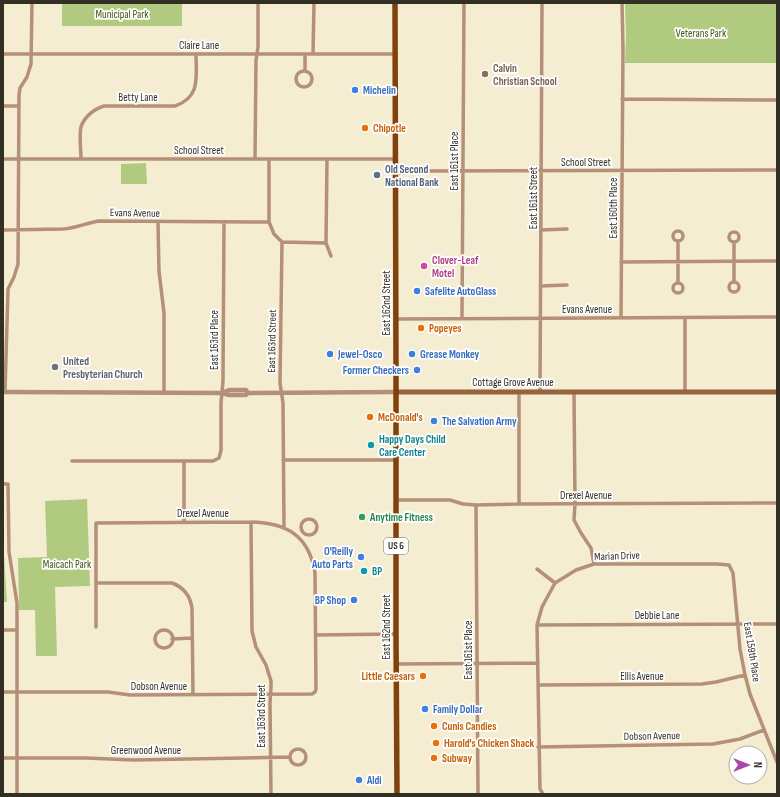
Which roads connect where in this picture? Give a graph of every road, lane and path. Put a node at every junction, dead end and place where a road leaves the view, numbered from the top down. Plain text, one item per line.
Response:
1 (32, 3) edge
2 (258, 3) edge
3 (314, 3) edge
4 (395, 3) edge
5 (464, 3) edge
6 (542, 3) edge
7 (622, 3) edge
8 (3, 54) edge
9 (32, 54) junction
10 (196, 54) junction
11 (257, 54) junction
12 (305, 54) junction
13 (313, 54) junction
14 (396, 54) junction
15 (305, 71) junction
16 (622, 99) junction
17 (777, 100) edge
18 (3, 106) edge
19 (19, 106) junction
20 (3, 159) edge
21 (19, 159) junction
22 (81, 159) junction
23 (255, 159) junction
24 (269, 159) junction
25 (327, 159) junction
26 (396, 159) junction
27 (622, 170) junction
28 (777, 170) edge
29 (463, 171) junction
30 (542, 171) junction
31 (396, 173) junction
32 (158, 222) junction
33 (224, 222) junction
34 (269, 222) junction
35 (3, 230) edge
36 (542, 230) junction
37 (567, 230) dead end
38 (18, 231) junction
39 (282, 242) junction
40 (678, 242) dead end
41 (734, 242) dead end
42 (326, 243) junction
43 (331, 256) dead end
44 (777, 261) edge
45 (621, 262) junction
46 (678, 262) junction
47 (734, 262) junction
48 (678, 282) dead end
49 (734, 282) dead end
50 (541, 286) junction
51 (567, 286) dead end
52 (5, 288) edge
53 (777, 317) edge
54 (462, 318) junction
55 (541, 318) junction
56 (621, 318) junction
57 (685, 318) junction
58 (396, 319) junction
59 (5, 323) edge
60 (4, 392) edge
61 (164, 392) junction
62 (396, 392) junction
63 (519, 392) junction
64 (540, 392) junction
65 (574, 392) junction
66 (685, 392) junction
67 (777, 392) edge
68 (222, 393) junction
69 (281, 393) junction
70 (283, 460) junction
71 (396, 460) junction
72 (72, 461) dead end
73 (184, 461) junction
74 (3, 484) edge
75 (396, 500) junction
76 (777, 503) edge
77 (519, 504) junction
78 (575, 504) junction
79 (476, 505) junction
80 (184, 522) junction
81 (251, 522) junction
82 (284, 527) junction
83 (303, 533) junction
84 (299, 538) junction
85 (594, 564) junction
86 (729, 566) joint
87 (537, 569) dead end
88 (96, 583) junction
89 (555, 583) junction
90 (738, 624) junction
91 (777, 624) edge
92 (537, 625) junction
93 (96, 627) dead end
94 (3, 630) edge
95 (17, 630) junction
96 (396, 634) junction
97 (316, 635) junction
98 (172, 638) junction
99 (192, 638) junction
100 (538, 663) junction
101 (396, 664) junction
102 (477, 664) junction
103 (744, 675) junction
104 (538, 685) junction
105 (3, 692) edge
106 (17, 692) junction
107 (271, 694) junction
108 (193, 695) junction
109 (764, 730) junction
110 (538, 747) junction
111 (270, 757) junction
112 (290, 757) junction
113 (3, 758) edge
114 (17, 758) junction
115 (777, 762) edge
116 (17, 794) edge
117 (271, 794) edge
118 (397, 794) edge
119 (478, 794) edge
120 (543, 794) edge

1 - 9 street
2 - 11 street
3 - 13 street
4 - 14 main road, East 162nd Street / US 6
5 - 29 street, East 161st Place
6 - 30 street, East 161st Street
7 - 16 street, East 160th Place
8 - 9 street, Claire Lane
9 - 10 street, Claire Lane
9 - 19 street
10 - 11 street, Claire Lane
10 - 22 street, Betty Lane
11 - 12 street, Claire Lane
11 - 23 street
12 - 13 street, Claire Lane
12 - 15 street
13 - 14 street, Claire Lane
14 - 26 main road, East 162nd Street / US 6
15 - 15 street
16 - 17 street
16 - 27 street, East 160th Place
18 - 19 street
19 - 21 street
20 - 21 street, School Street
21 - 22 street, School Street
21 - 38 street
22 - 23 street, School Street
23 - 24 street, School Street
24 - 25 street, School Street
24 - 34 street
25 - 26 street, School Street
25 - 42 street
26 - 31 main road, East 162nd Street / US 6
27 - 28 street, School Street
27 - 30 street, School Street
27 - 45 street, East 160th Place
29 - 30 street, School Street
29 - 31 street, School Street
29 - 54 street, East 161st Place
30 - 36 street, East 161st Street
31 - 58 main road, East 162nd Street / US 6
32 - 33 street, Evans Avenue
32 - 38 street, Evans Avenue
32 - 61 street
33 - 34 street, Evans Avenue
33 - 68 street, East 163rd Place
34 - 39 street
35 - 38 street, Evans Avenue
36 - 37 street
36 - 50 street, East 161st Street
38 - 52 street
39 - 42 street
39 - 69 street, East 163rd Street
40 - 46 street
41 - 47 street
42 - 43 street
44 - 47 street
45 - 46 street
45 - 56 street, East 160th Place
46 - 47 street
46 - 48 street
47 - 49 street
50 - 51 street
50 - 55 street, East 161st Street
52 - 59 street
53 - 57 street, Evans Avenue
54 - 55 street, Evans Avenue
54 - 58 street, Evans Avenue
55 - 56 street, Evans Avenue
55 - 64 street, East 161st Street
56 - 57 street, Evans Avenue
57 - 66 street
58 - 62 main road, East 162nd Street / US 6
59 - 60 street
60 - 61 street, Cottage Grove Avenue
61 - 68 street, Cottage Grove Avenue
62 - 63 main road, Cottage Grove Avenue
62 - 69 street, Cottage Grove Avenue
62 - 71 main road, East 162nd Street / US 6
63 - 64 main road, Cottage Grove Avenue
63 - 77 street
64 - 65 main road, Cottage Grove Avenue
65 - 66 main road, Cottage Grove Avenue
65 - 78 street
66 - 67 main road, Cottage Grove Avenue
68 - 69 street, Cottage Grove Avenue
68 - 73 street, East 163rd Place
69 - 70 street, East 163rd Street
70 - 71 street
70 - 82 street, East 163rd Street
71 - 75 main road, East 162nd Street / US 6
72 - 73 street
73 - 80 street
74 - 95 street
75 - 79 street, Drexel Avenue
75 - 96 main road, East 162nd Street / US 6
76 - 78 street, Drexel Avenue
77 - 78 street, Drexel Avenue
77 - 79 street, Drexel Avenue
78 - 85 street
79 - 102 street, East 161st Place
80 - 81 street, Drexel Avenue
80 - 88 street, Drexel Avenue
81 - 82 street, Drexel Avenue
81 - 107 street, East 163rd Street
82 - 84 street, Drexel Avenue
83 - 83 street
83 - 84 street
84 - 97 street
85 - 86 street, Marian Drive
85 - 89 street, Marian Drive
86 - 90 street, East 159th Place
87 - 89 street
88 - 93 street
88 - 99 street
89 - 92 street
90 - 91 street, Debbie Lane
90 - 92 street, Debbie Lane
90 - 103 street, East 159th Place
92 - 100 street
94 - 95 street
95 - 106 street
96 - 97 street
96 - 101 main road, East 162nd Street / US 6
97 - 107 street, Dobson Avenue
98 - 98 street
98 - 99 street
99 - 108 street
100 - 102 street
100 - 104 street
101 - 102 street
101 - 118 main road, East 162nd Street / US 6
102 - 119 street, East 161st Place
103 - 104 street, Ellis Avenue
103 - 109 street, East 159th Place
104 - 110 street
105 - 106 street, Dobson Avenue
106 - 108 street, Dobson Avenue
106 - 114 street
107 - 108 street, Dobson Avenue
107 - 111 street, East 163rd Street
109 - 110 street, Dobson Avenue
109 - 115 street, East 159th Place
110 - 120 street
111 - 112 street, Greenwood Avenue
111 - 114 street, Greenwood Avenue
111 - 117 street, East 163rd Street
112 - 112 street, Greenwood Avenue
113 - 114 street, Greenwood Avenue
114 - 116 street

